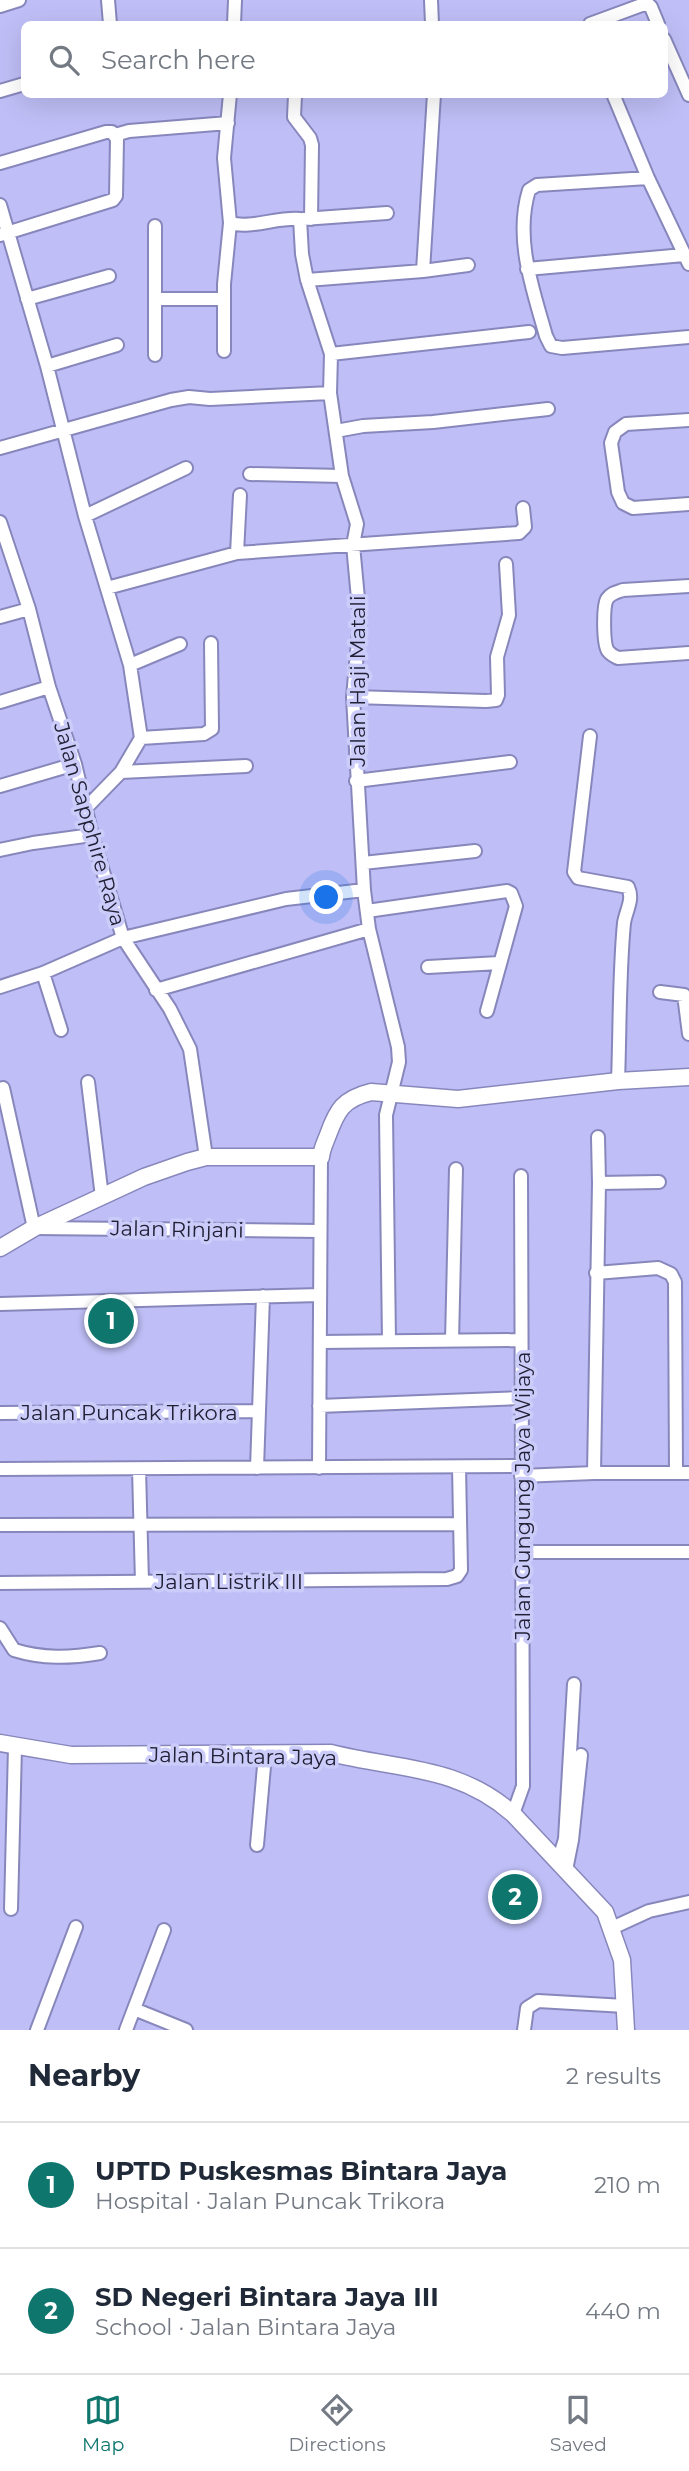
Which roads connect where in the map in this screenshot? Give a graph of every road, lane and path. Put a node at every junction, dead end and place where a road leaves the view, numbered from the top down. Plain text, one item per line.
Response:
1 (19, 0) edge
2 (108, 0) edge
3 (235, 0) edge
4 (431, 0) edge
5 (0, 6) edge
6 (110, 21) edge
7 (234, 21) edge
8 (432, 21) edge
9 (598, 21) edge
10 (658, 21) edge
11 (668, 47) edge
12 (21, 85) edge
13 (0, 91) edge
14 (689, 95) edge
15 (230, 98) edge
16 (295, 98) edge
17 (435, 98) edge
18 (615, 98) edge
19 (228, 123) junction
20 (115, 135) junction
21 (0, 163) edge
22 (648, 178) junction
23 (0, 205) edge
24 (387, 213) dead end
25 (305, 219) junction
26 (229, 223) junction
27 (155, 226) dead end
28 (4, 234) edge
29 (687, 260) edge
30 (468, 265) dead end
31 (527, 269) junction
32 (423, 271) junction
33 (109, 276) dead end
34 (307, 280) junction
35 (27, 299) junction
36 (155, 299) junction
37 (224, 299) junction
38 (529, 332) dead end
39 (689, 337) edge
40 (117, 345) dead end
41 (224, 351) dead end
42 (331, 354) junction
43 (155, 355) dead end
44 (47, 366) junction
45 (330, 393) junction
46 (548, 409) dead end
47 (689, 421) edge
48 (64, 430) junction
49 (336, 431) junction
50 (0, 448) edge
51 (186, 468) dead end
52 (250, 474) dead end
53 (342, 476) junction
54 (240, 495) dead end
55 (689, 504) edge
56 (523, 508) dead end
57 (85, 516) junction
58 (1, 529) edge
59 (353, 545) junction
60 (237, 553) junction
61 (506, 564) dead end
62 (689, 586) edge
63 (107, 588) junction
64 (29, 609) junction
65 (0, 617) edge
66 (211, 643) dead end
67 (180, 644) dead end
68 (689, 653) edge
69 (130, 665) junction
70 (49, 687) junction
71 (353, 696) junction
72 (0, 702) edge
73 (590, 736) dead end
74 (141, 738) junction
75 (510, 762) dead end
76 (75, 764) junction
77 (246, 766) dead end
78 (121, 772) junction
79 (356, 781) junction
80 (0, 786) edge
81 (85, 809) junction
82 (92, 835) junction
83 (0, 850) edge
84 (475, 851) dead end
85 (363, 863) junction
86 (364, 890) junction
87 (367, 911) junction
88 (369, 929) junction
89 (122, 938) junction
90 (499, 962) junction
91 (428, 967) dead end
92 (43, 973) junction
93 (0, 987) edge
94 (156, 990) junction
95 (660, 992) dead end
96 (487, 1011) dead end
97 (61, 1030) dead end
98 (689, 1034) edge
99 (689, 1077) edge
100 (88, 1082) dead end
101 (618, 1082) junction
102 (3, 1088) dead end
103 (389, 1095) junction
104 (598, 1137) dead end
105 (206, 1157) junction
106 (321, 1157) junction
107 (456, 1168) dead end
108 (521, 1176) dead end
109 (659, 1182) dead end
110 (599, 1183) junction
111 (102, 1197) junction
112 (34, 1228) junction
113 (320, 1231) junction
114 (0, 1248) edge
115 (596, 1273) junction
116 (320, 1295) junction
117 (263, 1296) junction
118 (0, 1304) edge
119 (683, 1317) edge
120 (521, 1340) junction
121 (389, 1341) junction
122 (453, 1341) junction
123 (320, 1342) junction
124 (521, 1398) junction
125 (683, 1399) edge
126 (319, 1406) junction
127 (258, 1411) junction
128 (0, 1413) edge
129 (459, 1467) junction
130 (257, 1468) junction
131 (319, 1468) junction
132 (0, 1469) edge
133 (139, 1469) junction
134 (521, 1471) junction
135 (594, 1473) junction
136 (682, 1474) edge
137 (459, 1524) junction
138 (0, 1525) edge
139 (142, 1525) junction
140 (522, 1552) junction
141 (689, 1552) edge
142 (142, 1581) junction
143 (0, 1583) edge
144 (0, 1628) edge
145 (100, 1653) dead end
146 (574, 1684) dead end
147 (7, 1745) edge
148 (265, 1755) junction
149 (581, 1755) dead end
150 (513, 1814) junction
151 (568, 1839) junction
152 (257, 1845) dead end
153 (562, 1866) junction
154 (689, 1903) edge
155 (11, 1909) dead end
156 (76, 1927) dead end
157 (612, 1928) junction
158 (164, 1930) dead end
159 (625, 2006) junction
160 (134, 2009) junction
161 (37, 2030) edge
162 (126, 2030) edge
163 (186, 2030) edge
164 (524, 2030) edge
165 (626, 2030) edge

1 - 5 street
2 - 6 street
3 - 7 street
4 - 8 street
9 - 10 street
11 - 14 street
12 - 13 street
15 - 19 street
16 - 25 street, Jalan Haji Matali
17 - 32 street
18 - 22 street
19 - 20 street
19 - 26 street
20 - 21 street
20 - 28 street
22 - 29 street
22 - 31 street
23 - 28 street
24 - 25 street
25 - 26 street
25 - 34 street, Jalan Haji Matali
26 - 37 street
27 - 36 street
28 - 35 street
29 - 31 street
30 - 32 street
31 - 39 street
32 - 34 street
33 - 35 street
34 - 42 street, Jalan Haji Matali
35 - 44 street
36 - 37 street
36 - 43 street
37 - 41 street
38 - 42 street
40 - 44 street
42 - 45 street, Jalan Haji Matali
44 - 48 street
45 - 48 street
45 - 49 street, Jalan Haji Matali
46 - 49 street
47 - 55 street
48 - 50 street
48 - 57 street
49 - 53 street, Jalan Haji Matali
51 - 57 street
52 - 53 street
53 - 59 street, Jalan Haji Matali
54 - 60 street
56 - 59 street
57 - 63 street
58 - 64 street, Jalan Sapphire Raya
59 - 60 street
59 - 71 street, Jalan Haji Matali
60 - 63 street
61 - 71 street
62 - 68 street
63 - 69 street
64 - 65 street
64 - 70 street, Jalan Sapphire Raya
66 - 74 street
67 - 69 street
69 - 74 street
70 - 72 street
70 - 76 street, Jalan Sapphire Raya
71 - 79 street, Jalan Haji Matali
73 - 101 street
74 - 78 street
75 - 79 street
76 - 80 street
76 - 81 street, Jalan Sapphire Raya
77 - 78 street
78 - 81 street
79 - 85 street, Jalan Haji Matali
81 - 82 street, Jalan Sapphire Raya
82 - 83 street
82 - 89 street, Jalan Sapphire Raya
84 - 85 street
85 - 86 street, Jalan Haji Matali
86 - 87 street, Jalan Haji Matali
86 - 89 street
87 - 88 street, Jalan Haji Matali
87 - 90 street
88 - 94 street
88 - 103 street, Jalan Haji Matali
89 - 92 street
89 - 94 street, Jalan Sapphire Raya
90 - 91 street
90 - 96 street
92 - 93 street
92 - 97 street
94 - 105 street, Jalan Sapphire Raya
95 - 98 street
99 - 101 street
100 - 111 street
101 - 103 street
102 - 112 street
103 - 106 street
103 - 121 street, Jalan Haji Matali
104 - 110 street
105 - 106 street
105 - 111 street
106 - 113 street
107 - 122 street
108 - 120 street, Jalan Gungung Jaya Wijaya
109 - 110 street
110 - 115 street
111 - 112 street
112 - 113 street, Jalan Rinjani
112 - 114 street
113 - 116 street
115 - 119 street
115 - 135 street
116 - 117 street
116 - 123 street
117 - 118 street
117 - 127 street
119 - 125 street
120 - 122 street
120 - 124 street, Jalan Gungung Jaya Wijaya
121 - 122 street
121 - 123 street
123 - 126 street
124 - 126 street
124 - 134 street, Jalan Gungung Jaya Wijaya
125 - 136 street
126 - 131 street
127 - 128 street, Jalan Puncak Trikora
127 - 130 street
129 - 131 street
129 - 134 street
129 - 137 street
130 - 131 street
130 - 133 street
132 - 133 street
133 - 139 street
134 - 135 street
134 - 140 street, Jalan Gungung Jaya Wijaya
135 - 136 street
137 - 139 street
137 - 142 street, Jalan Listrik III
138 - 139 street
139 - 142 street
140 - 141 street
140 - 150 street, Jalan Gungung Jaya Wijaya
142 - 143 street, Jalan Listrik III
144 - 145 street
146 - 151 street
147 - 148 street, Jalan Bintara Jaya
147 - 155 street
148 - 150 street, Jalan Bintara Jaya
148 - 152 street
149 - 151 street
150 - 153 street, Jalan Bintara Jaya
151 - 153 street
153 - 157 street, Jalan Bintara Jaya
154 - 157 street
156 - 161 street
157 - 159 street, Jalan Bintara Jaya
158 - 160 street
159 - 164 street
159 - 165 street, Jalan Bintara Jaya
160 - 162 street
160 - 163 street

